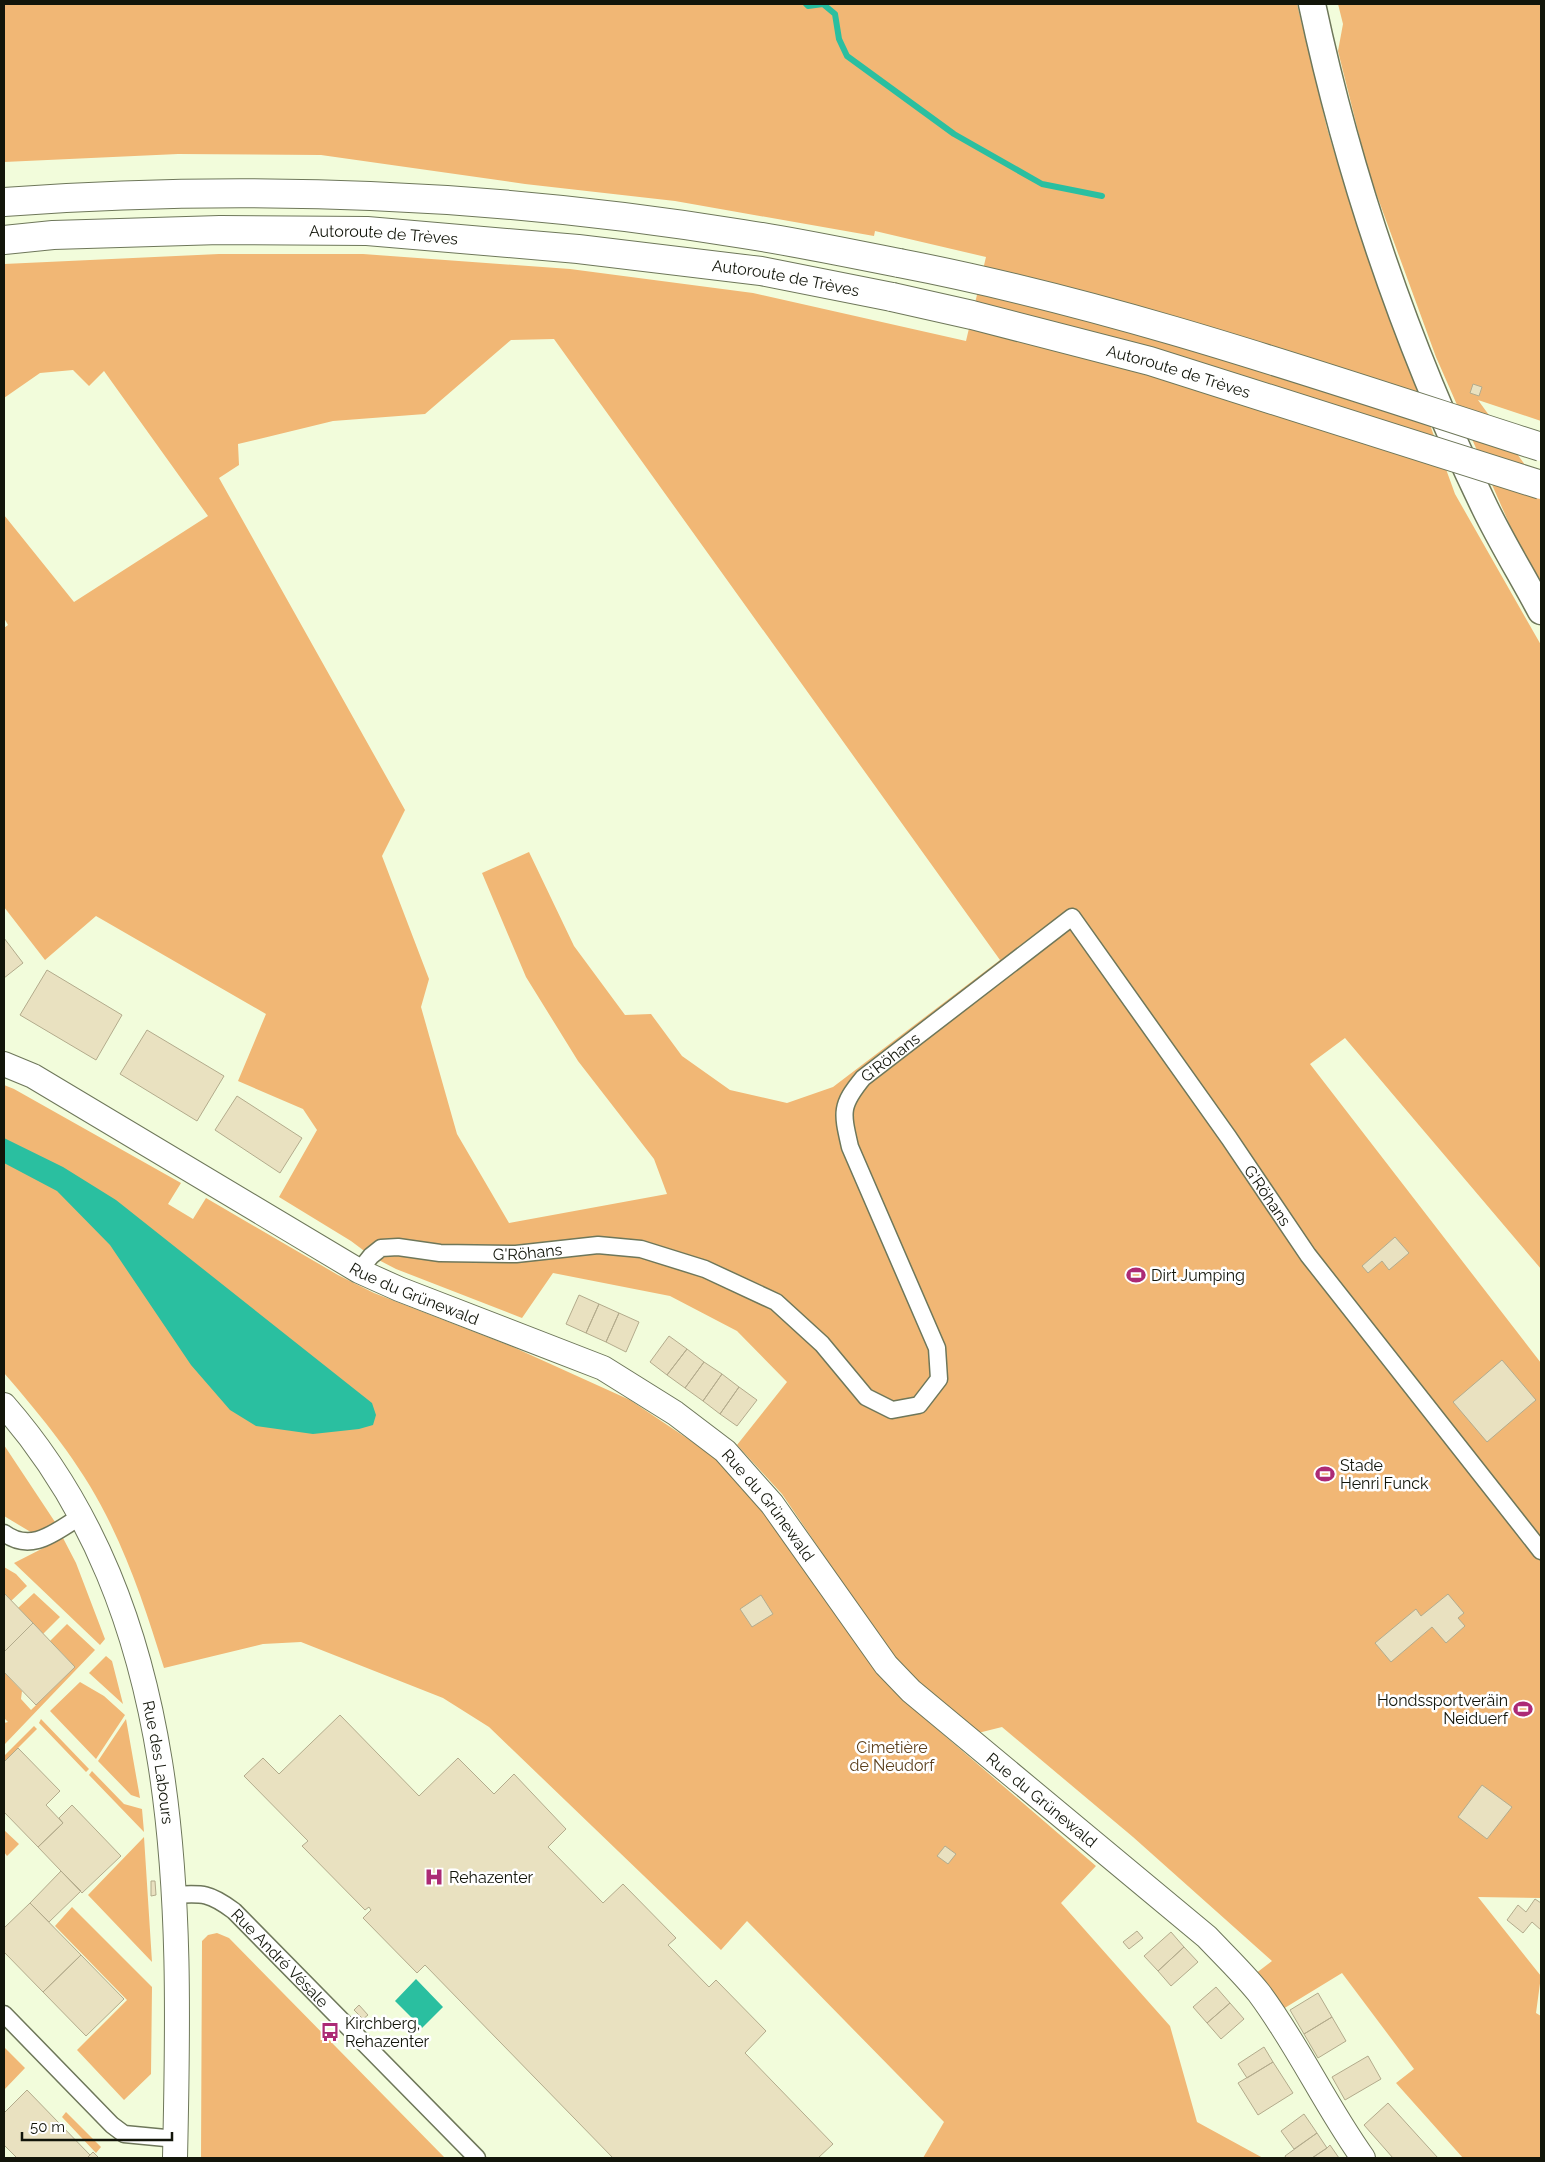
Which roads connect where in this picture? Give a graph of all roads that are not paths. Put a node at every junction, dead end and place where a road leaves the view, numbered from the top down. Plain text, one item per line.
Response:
1 (1312, 4) edge
2 (4, 185) edge
3 (4, 202) edge
4 (470, 202) junction
5 (4, 240) edge
6 (1541, 447) edge
7 (1541, 485) edge
8 (1541, 611) edge
9 (4, 1064) edge
10 (359, 1271) junction
11 (4, 1405) edge
12 (81, 1516) junction
13 (4, 1533) edge
14 (1541, 1551) edge
15 (174, 1895) junction
16 (4, 2014) edge
17 (176, 2149) edge
18 (477, 2158) edge
19 (1363, 2158) edge

1 - 8 main road
2 - 4 highway
3 - 4 highway
4 - 6 highway, bridge
5 - 7 highway, Autoroute de Trèves, bridge
9 - 10 main road, Rue du Grünewald
10 - 14 street, G'Röhans
10 - 19 main road, Rue du Grünewald
11 - 12 main road, Rue des Labours
12 - 13 street
12 - 15 main road, Rue des Labours
15 - 17 main road, Rue des Labours
15 - 18 street, Rue André Vésale
16 - 17 street

